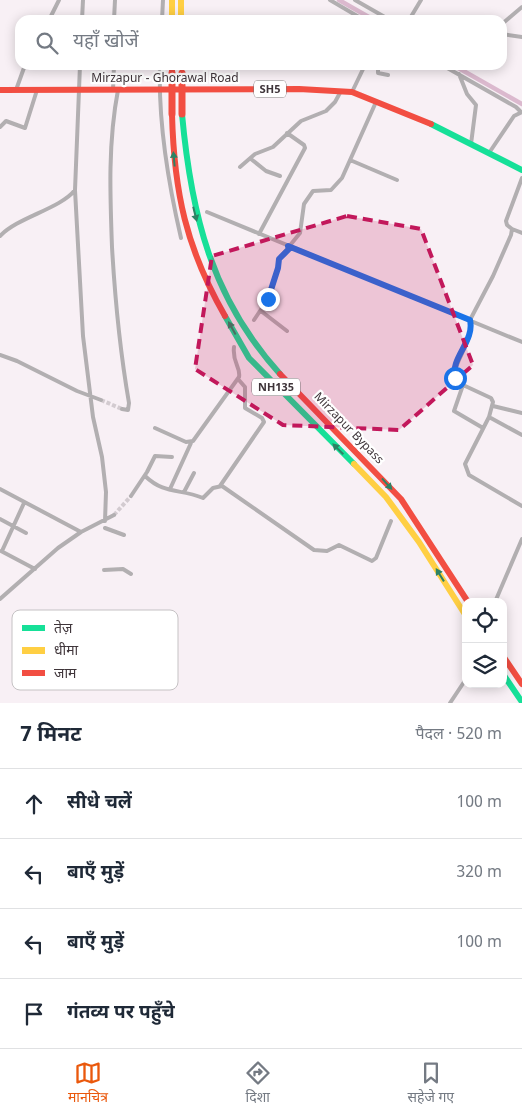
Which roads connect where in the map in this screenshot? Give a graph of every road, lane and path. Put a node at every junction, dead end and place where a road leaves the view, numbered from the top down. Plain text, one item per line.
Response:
1 (60, 0) edge
2 (83, 0) edge
3 (115, 0) edge
4 (163, 0) edge
5 (172, 0) edge
6 (181, 0) edge
7 (330, 0) edge
8 (355, 0) edge
9 (422, 0) edge
10 (522, 7) edge
11 (52, 15) edge
12 (82, 15) edge
13 (114, 15) edge
14 (162, 15) edge
15 (172, 15) edge
16 (181, 15) edge
17 (356, 15) edge
18 (381, 15) edge
19 (412, 15) edge
20 (507, 20) edge
21 (507, 34) edge
22 (522, 36) edge
23 (23, 70) edge
24 (80, 70) edge
25 (114, 70) edge
26 (160, 70) edge
27 (172, 70) edge
28 (182, 70) edge
29 (363, 70) edge
30 (378, 70) edge
31 (451, 70) edge
32 (459, 74) junction
33 (388, 75) dead end
34 (0, 90) edge
35 (16, 90) junction
36 (37, 90) junction
37 (79, 90) junction
38 (116, 90) junction
39 (160, 90) junction
40 (342, 90) junction
41 (352, 92) junction
42 (376, 100) junction
43 (521, 112) edge
44 (0, 127) edge
45 (287, 133) junction
46 (471, 144) junction
47 (489, 153) junction
48 (251, 159) junction
49 (350, 160) junction
50 (240, 167) dead end
51 (522, 170) edge
52 (280, 176) dead end
53 (522, 178) edge
54 (397, 180) dead end
55 (75, 190) junction
56 (207, 212) dead end
57 (512, 229) junction
58 (522, 233) edge
59 (258, 234) junction
60 (0, 236) edge
61 (181, 238) dead end
62 (288, 246) junction
63 (261, 311) junction
64 (254, 320) dead end
65 (470, 320) junction
66 (287, 331) dead end
67 (522, 342) edge
68 (234, 347) dead end
69 (0, 355) edge
70 (238, 379) junction
71 (463, 385) junction
72 (91, 396) junction
73 (101, 400) tunnel mouth
74 (493, 406) junction
75 (122, 409) dead end
76 (522, 413) edge
77 (489, 417) junction
78 (155, 428) dead end
79 (482, 428) junction
80 (522, 435) edge
81 (191, 442) junction
82 (172, 456) dead end
83 (194, 473) dead end
84 (145, 476) junction
85 (220, 486) junction
86 (0, 489) edge
87 (170, 489) junction
88 (184, 492) junction
89 (131, 496) tunnel mouth
90 (24, 502) junction
91 (522, 506) edge
92 (114, 515) tunnel mouth
93 (0, 519) edge
94 (105, 520) junction
95 (391, 521) dead end
96 (13, 527) junction
97 (105, 528) dead end
98 (81, 532) junction
99 (26, 533) dead end
100 (124, 535) dead end
101 (522, 540) edge
102 (1, 552) edge
103 (35, 569) junction
104 (104, 570) dead end
105 (130, 574) dead end
106 (465, 598) edge
107 (497, 598) edge
108 (0, 599) edge
109 (462, 610) edge
110 (507, 662) edge
111 (507, 680) edge
112 (522, 684) edge
113 (462, 685) edge
114 (522, 702) edge
115 (450, 703) edge

1 - 11 street
2 - 12 street
3 - 13 street
4 - 14 street
5 - 15 main road
6 - 16 main road
7 - 17 street
8 - 18 street
9 - 19 street
10 - 20 street
21 - 22 street
23 - 35 street
24 - 37 street
25 - 38 street
26 - 39 street
109 -> 27 main road, NH135, bridge
28 -> 106 main road, Mirzapur Bypass / NH135, bridge
29 - 41 street
30 - 33 street
31 - 32 street
32 - 43 street
32 - 46 street
34 - 35 main road, Mirzapur - Ghorawal Road / SH5
35 - 36 main road, Mirzapur - Ghorawal Road / SH5
36 - 37 main road, Mirzapur - Ghorawal Road / SH5
36 - 44 street
37 - 38 main road, Mirzapur - Ghorawal Road / SH5
37 - 55 street
38 - 39 main road, Mirzapur - Ghorawal Road / SH5
38 - 75 street
39 - 40 main road, Mirzapur - Ghorawal Road / SH5
39 - 61 street
40 - 41 main road, Mirzapur - Ghorawal Road / SH5
40 - 45 street
41 - 42 main road, Mirzapur - Ghorawal Road / SH5
42 - 46 main road, Mirzapur - Ghorawal Road / SH5
42 - 49 street
43 - 47 street
45 - 48 street
45 - 59 street
46 - 47 main road, Mirzapur - Ghorawal Road / SH5
47 - 51 main road, Mirzapur - Ghorawal Road / SH5
48 - 50 street
48 - 52 street
49 - 54 street
49 - 62 street
53 - 57 street
55 - 60 street
55 - 72 street
56 - 59 street
57 - 58 street
57 - 65 street
59 - 62 street
62 - 63 street
62 - 65 street
63 - 64 street
63 - 66 street
65 - 67 street
65 - 71 street
68 - 70 street
69 - 72 street
70 - 81 street
70 - 85 street
71 - 74 street
71 - 79 street
72 - 73 street
72 - 94 street
74 - 76 street
74 - 77 street
77 - 79 street
77 - 80 street
78 - 81 street
79 - 91 street
81 - 87 street
82 - 84 street
83 - 88 street
84 - 87 street
84 - 89 street
85 - 88 street
85 - 95 street
86 - 90 street
87 - 88 street
90 - 96 street
90 - 98 street
92 - 94 street
93 - 96 street
94 - 98 street
96 - 99 street
96 - 102 street
97 - 100 street
98 - 103 street
101 - 107 street
102 - 103 street
103 - 108 street
104 - 105 street
110 - 112 main road
111 - 114 main road
113 - 115 street

